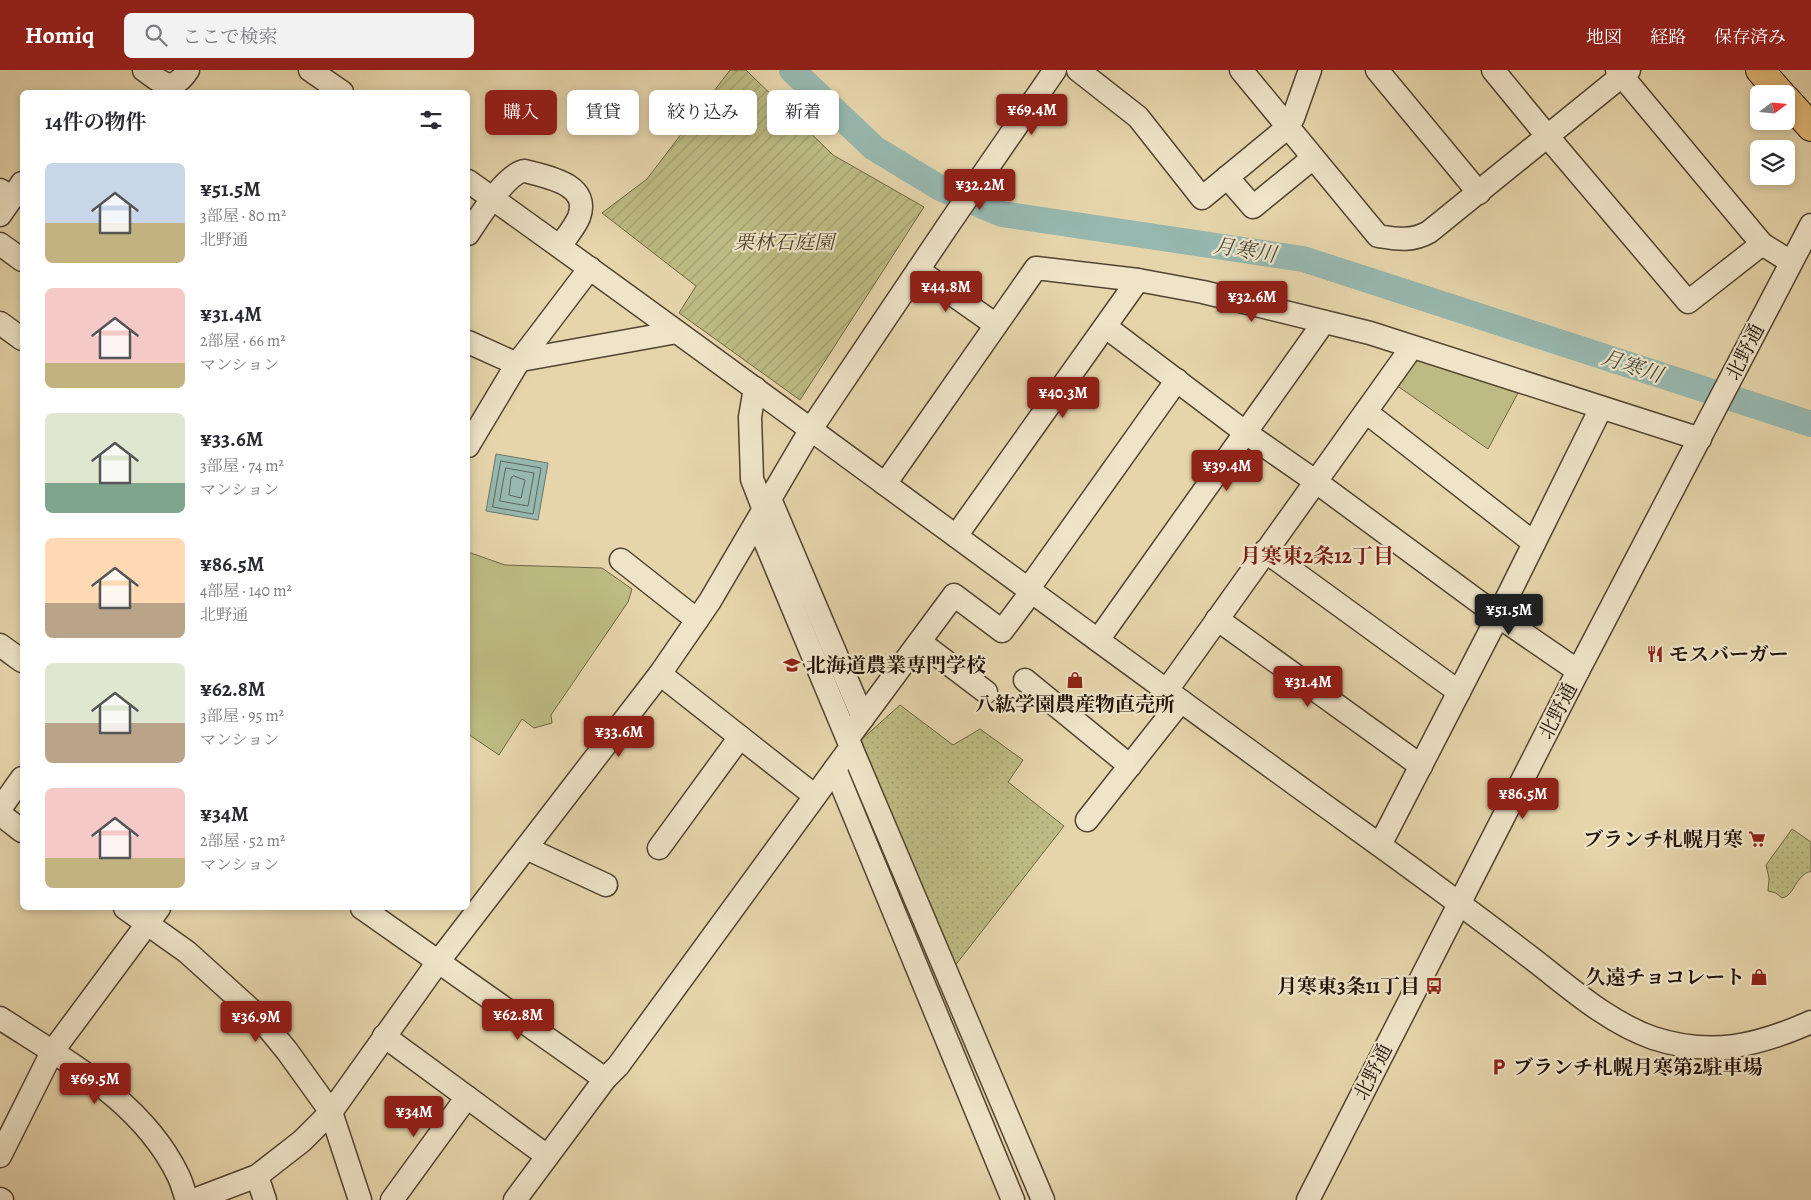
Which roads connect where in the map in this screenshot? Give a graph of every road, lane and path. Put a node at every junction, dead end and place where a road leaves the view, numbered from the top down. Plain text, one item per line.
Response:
1 (144, 70) edge
2 (188, 70) edge
3 (310, 70) edge
4 (1055, 70) edge
5 (1078, 70) edge
6 (1241, 70) edge
7 (1310, 70) edge
8 (1377, 70) edge
9 (1493, 70) edge
10 (1760, 70) edge
11 (1623, 72) edge
12 (1773, 85) edge
13 (339, 90) edge
14 (1795, 109) edge
15 (1288, 127) junction
16 (1811, 127) edge
17 (1548, 137) junction
18 (1313, 158) junction
19 (1227, 177) junction
20 (470, 181) edge
21 (1479, 192) junction
22 (493, 198) junction
23 (1811, 224) edge
24 (470, 231) edge
25 (0, 244) edge
26 (1762, 244) junction
27 (560, 246) junction
28 (20, 259) edge
29 (1791, 262) junction
30 (590, 268) junction
31 (918, 270) junction
32 (1138, 280) junction
33 (1324, 322) junction
34 (0, 323) edge
35 (996, 325) junction
36 (1106, 327) junction
37 (677, 332) junction
38 (20, 338) edge
39 (470, 343) edge
40 (1412, 346) junction
41 (519, 362) junction
42 (1177, 380) junction
43 (755, 388) junction
44 (1601, 408) junction
45 (1366, 412) junction
46 (812, 429) junction
47 (1704, 432) junction
48 (1246, 433) junction
49 (470, 443) edge
50 (1314, 481) junction
51 (885, 484) junction
52 (764, 510) junction
53 (956, 536) junction
54 (1534, 543) junction
55 (1266, 551) junction
56 (621, 560) dead end
57 (1030, 590) junction
58 (1498, 616) junction
59 (1217, 619) junction
60 (697, 620) junction
61 (1098, 640) junction
62 (920, 642) junction
63 (0, 644) edge
64 (20, 659) edge
65 (1578, 671) junction
66 (660, 674) junction
67 (1025, 680) dead end
68 (986, 692) dead end
69 (1459, 692) junction
70 (1174, 695) junction
71 (863, 718) junction
72 (740, 737) junction
73 (850, 743) junction
74 (1130, 766) junction
75 (1421, 766) junction
76 (835, 769) junction
77 (20, 781) edge
78 (815, 796) junction
79 (0, 809) edge
80 (0, 814) edge
81 (1087, 820) dead end
82 (20, 829) edge
83 (1380, 845) junction
84 (526, 848) junction
85 (659, 848) dead end
86 (606, 885) dead end
87 (912, 889) junction
88 (889, 898) junction
89 (1459, 903) junction
90 (133, 910) edge
91 (365, 910) edge
92 (153, 916) edge
93 (438, 962) junction
94 (0, 1018) edge
95 (1811, 1022) edge
96 (384, 1036) junction
97 (52, 1052) junction
98 (605, 1080) junction
99 (467, 1097) junction
100 (331, 1112) junction
101 (0, 1156) edge
102 (547, 1156) junction
103 (257, 1176) junction
104 (187, 1200) edge
105 (194, 1200) edge
106 (265, 1200) edge
107 (360, 1200) edge
108 (392, 1200) edge
109 (515, 1200) edge
110 (1014, 1200) edge
111 (1043, 1200) edge
112 (1308, 1200) edge

1 - 2 street
3 - 13 street
4 - 31 street
5 - 19 street
6 - 15 street
7 - 15 street
8 - 21 street
9 - 17 street
10 - 12 main road
11 - 17 street
11 - 26 street
14 - 16 main road
15 - 18 street
15 - 19 street
17 - 21 street
17 - 26 street
18 - 19 street
18 - 21 street
20 - 22 street
22 - 24 street
22 - 27 street
22 - 27 street
23 - 29 street, 北野通
25 - 28 street
26 - 29 street
27 - 30 street
29 - 47 street, 北野通
30 - 37 street
30 - 41 street
31 - 35 street
31 - 46 street
32 - 33 street
32 - 35 street
32 - 36 street
33 - 40 street
33 - 48 street
34 - 38 street
35 - 51 street
36 - 42 street
36 - 53 street
37 - 41 street
37 - 43 street
39 - 41 street
40 - 44 street
40 - 45 street
41 - 49 street
42 - 48 street
42 - 57 street
43 - 46 street
43 - 52 street
44 - 47 street
44 - 54 street
45 - 50 street
45 - 54 street
46 - 51 street
46 - 52 street
47 - 65 street, 北野通
48 - 50 street
48 - 61 street
50 - 55 street
50 - 58 street
51 - 53 street
52 - 60 street
52 - 71 street
52 - 73 street
53 - 57 street
54 - 58 street
55 - 59 street
55 - 69 street
56 - 60 street
57 - 61 street
57 - 62 street
58 - 65 street
58 - 69 street
59 - 70 street
59 - 75 street
60 - 66 street
61 - 70 street
62 - 68 street
62 - 71 street
63 - 64 street
65 - 89 street, 北野通
66 - 72 street
66 - 84 street
67 - 74 street
69 - 75 street
70 - 74 street
70 - 83 street
71 - 73 street
72 - 78 street
72 - 85 street
73 - 76 street
73 - 87 street
74 - 81 street
75 - 83 street
76 - 78 street
76 - 88 street
77 - 79 street
78 - 98 street
80 - 82 street
83 - 89 street
84 - 86 street
84 - 93 street
87 - 88 street
87 - 111 street
88 - 110 street
89 - 95 street
89 - 112 street, 北野通
90 - 92 street
91 - 93 street
92 - 97 street
92 - 100 street
93 - 96 street
93 - 98 street
94 - 97 street
96 - 99 street
96 - 100 street
97 - 101 street
97 - 104 street
98 - 102 street
99 - 102 street
99 - 108 street
100 - 103 street
100 - 107 street
102 - 109 street
103 - 105 street
103 - 106 street

